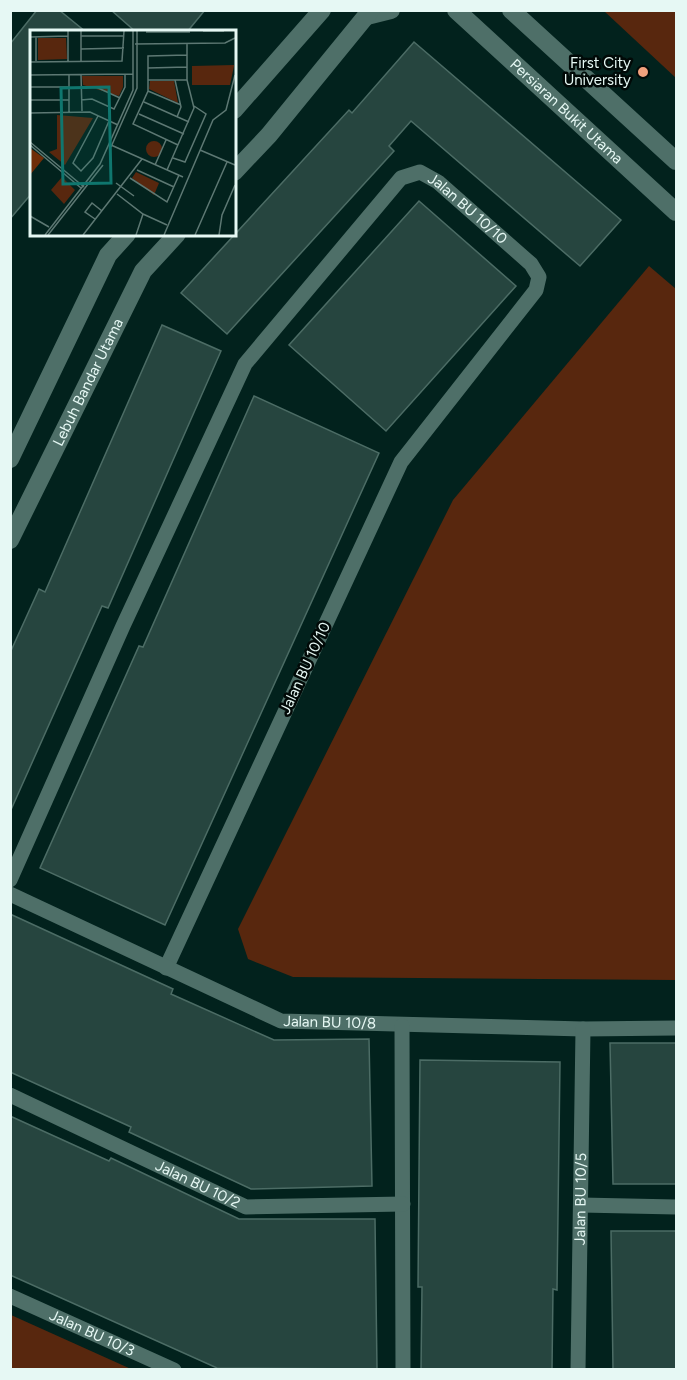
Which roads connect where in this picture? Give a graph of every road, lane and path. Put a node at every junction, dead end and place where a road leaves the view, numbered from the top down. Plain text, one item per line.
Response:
1 (322, 10) edge
2 (391, 10) edge
3 (511, 10) edge
4 (456, 11) edge
5 (369, 13) edge
6 (236, 108) edge
7 (676, 161) edge
8 (236, 170) edge
9 (676, 212) edge
10 (125, 236) edge
11 (175, 236) edge
12 (10, 459) edge
13 (10, 540) edge
14 (10, 880) edge
15 (10, 894) edge
16 (166, 968) junction
17 (402, 1026) junction
18 (676, 1028) edge
19 (583, 1029) junction
20 (10, 1095) edge
21 (403, 1204) junction
22 (580, 1205) junction
23 (676, 1207) edge
24 (10, 1296) edge
25 (174, 1370) edge
26 (404, 1370) edge
27 (578, 1370) edge

1 - 6 main road
2 - 5 main road
3 - 7 main road
4 - 9 main road, Persiaran Bukit Utama
5 - 8 main road
10 - 12 main road
11 - 13 main road, Lebuh Bandar Utama
14 - 16 street, Jalan BU 10/10
15 - 16 street, Jalan BU 10/8
16 - 17 street, Jalan BU 10/8
17 - 19 street, Jalan BU 10/8
17 - 21 street
18 - 19 street, Jalan BU 10/8
19 - 22 street, Jalan BU 10/5
20 - 21 street, Jalan BU 10/2
21 - 26 street
22 - 23 street
22 - 27 street, Jalan BU 10/5
24 - 25 street, Jalan BU 10/3

